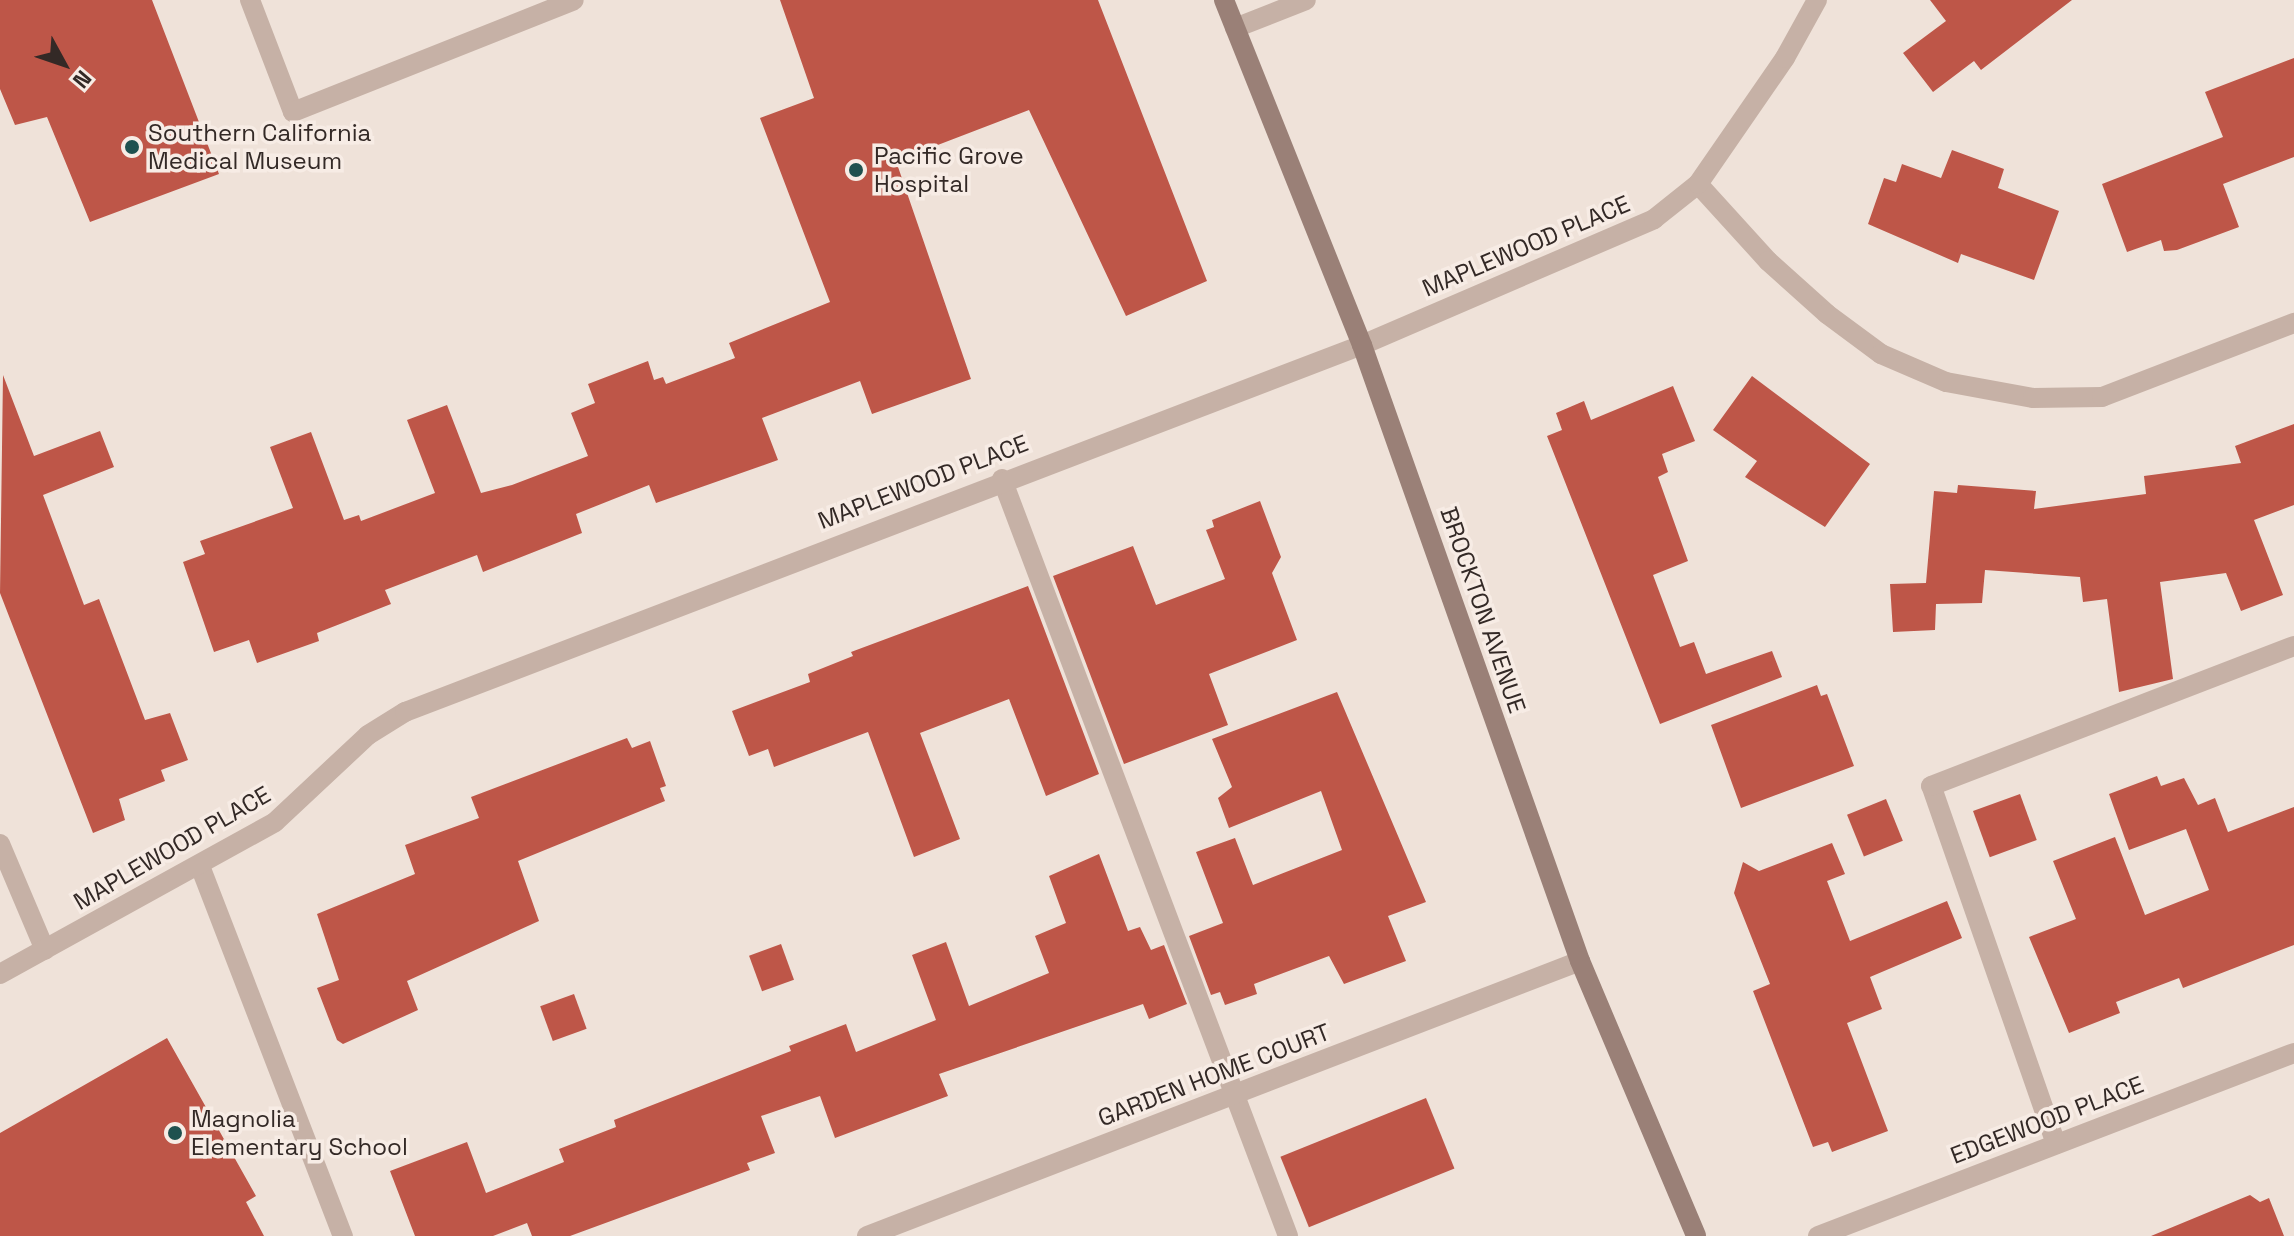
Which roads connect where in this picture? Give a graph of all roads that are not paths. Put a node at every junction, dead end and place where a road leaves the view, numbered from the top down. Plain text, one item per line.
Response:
1 (250, 0) edge
2 (574, 0) edge
3 (1224, 0) edge
4 (1306, 0) edge
5 (1817, 0) edge
6 (1235, 28) junction
7 (1698, 184) junction
8 (2294, 323) edge
9 (1362, 345) junction
10 (1002, 479) junction
11 (2294, 646) edge
12 (0, 844) edge
13 (200, 866) junction
14 (45, 950) junction
15 (1580, 961) junction
16 (0, 974) edge
17 (2294, 1053) edge
18 (1234, 1095) junction
19 (2056, 1144) junction
20 (343, 1236) edge
21 (867, 1236) edge
22 (1288, 1236) edge
23 (1696, 1236) edge
24 (1818, 1236) edge

1 - 2 street
3 - 6 main road, BROCKTON AVENUE
4 - 6 street
5 - 7 street, MAPLEWOOD PLACE
6 - 9 main road, BROCKTON AVENUE
7 - 8 street
7 - 9 street, MAPLEWOOD PLACE
9 - 10 street, MAPLEWOOD PLACE
9 - 15 main road, BROCKTON AVENUE
10 - 13 street, MAPLEWOOD PLACE
10 - 18 street
11 - 19 street
12 - 14 street
13 - 14 street, MAPLEWOOD PLACE
13 - 20 street
14 - 16 street, MAPLEWOOD PLACE
15 - 18 street, GARDEN HOME COURT
15 - 23 main road, BROCKTON AVENUE
17 - 19 street, EDGEWOOD PLACE
18 - 21 street, GARDEN HOME COURT
18 - 22 street
19 - 24 street, EDGEWOOD PLACE

